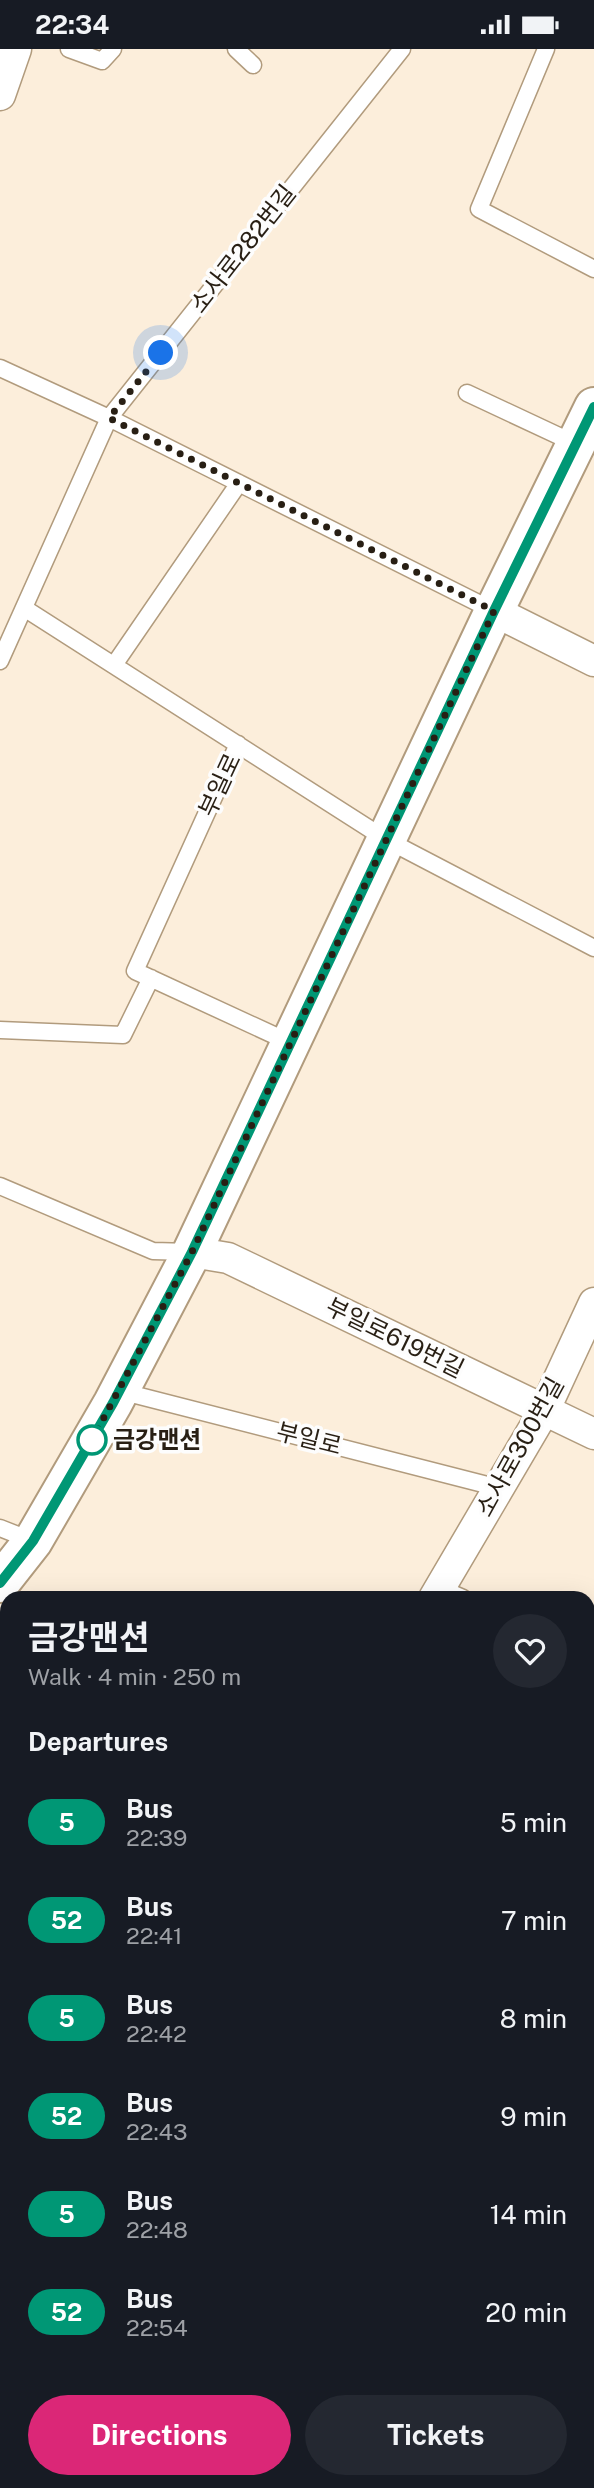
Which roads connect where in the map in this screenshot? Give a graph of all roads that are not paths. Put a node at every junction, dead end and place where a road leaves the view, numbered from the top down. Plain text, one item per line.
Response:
1 (16, 49) edge
2 (69, 49) edge
3 (113, 49) edge
4 (236, 49) edge
5 (402, 49) edge
6 (546, 49) edge
7 (253, 65) dead end
8 (0, 95) edge
9 (594, 269) edge
10 (0, 368) edge
11 (467, 393) dead end
12 (594, 407) edge
13 (109, 418) junction
14 (576, 444) junction
15 (239, 483) junction
16 (24, 608) junction
17 (494, 611) junction
18 (0, 661) edge
19 (594, 661) edge
20 (114, 665) junction
21 (238, 744) junction
22 (387, 840) junction
23 (594, 948) edge
24 (151, 978) junction
25 (0, 1030) edge
26 (291, 1044) junction
27 (0, 1186) edge
28 (192, 1252) junction
29 (594, 1303) edge
30 (120, 1391) junction
31 (544, 1411) junction
32 (594, 1434) edge
33 (499, 1488) junction
34 (16, 1534) edge
35 (0, 1583) edge
36 (448, 1591) edge

1 - 8 street
2 - 3 lane
4 - 7 lane
5 - 13 lane, 소사로282번길
6 - 9 lane
10 - 13 lane
11 - 14 lane
12 - 14 street
13 - 15 lane
13 - 16 lane, 소사로282번길
14 - 17 street
15 - 17 lane
15 - 20 lane
16 - 18 lane, 소사로282번길
16 - 20 lane
17 - 19 street
17 - 22 street
20 - 21 lane
21 - 22 lane, 부일로
21 - 24 lane, 부일로
22 - 23 lane, 부일로
22 - 26 street
24 - 25 lane
24 - 26 lane
26 - 28 street
27 - 28 lane
28 - 30 street
28 - 31 street, 부일로619번길
29 - 31 street, 소사로300번길
30 - 33 lane, 부일로
30 - 34 street
31 - 32 street, 부일로619번길
31 - 33 street, 소사로300번길
33 - 36 street, 소사로300번길
34 - 35 street

